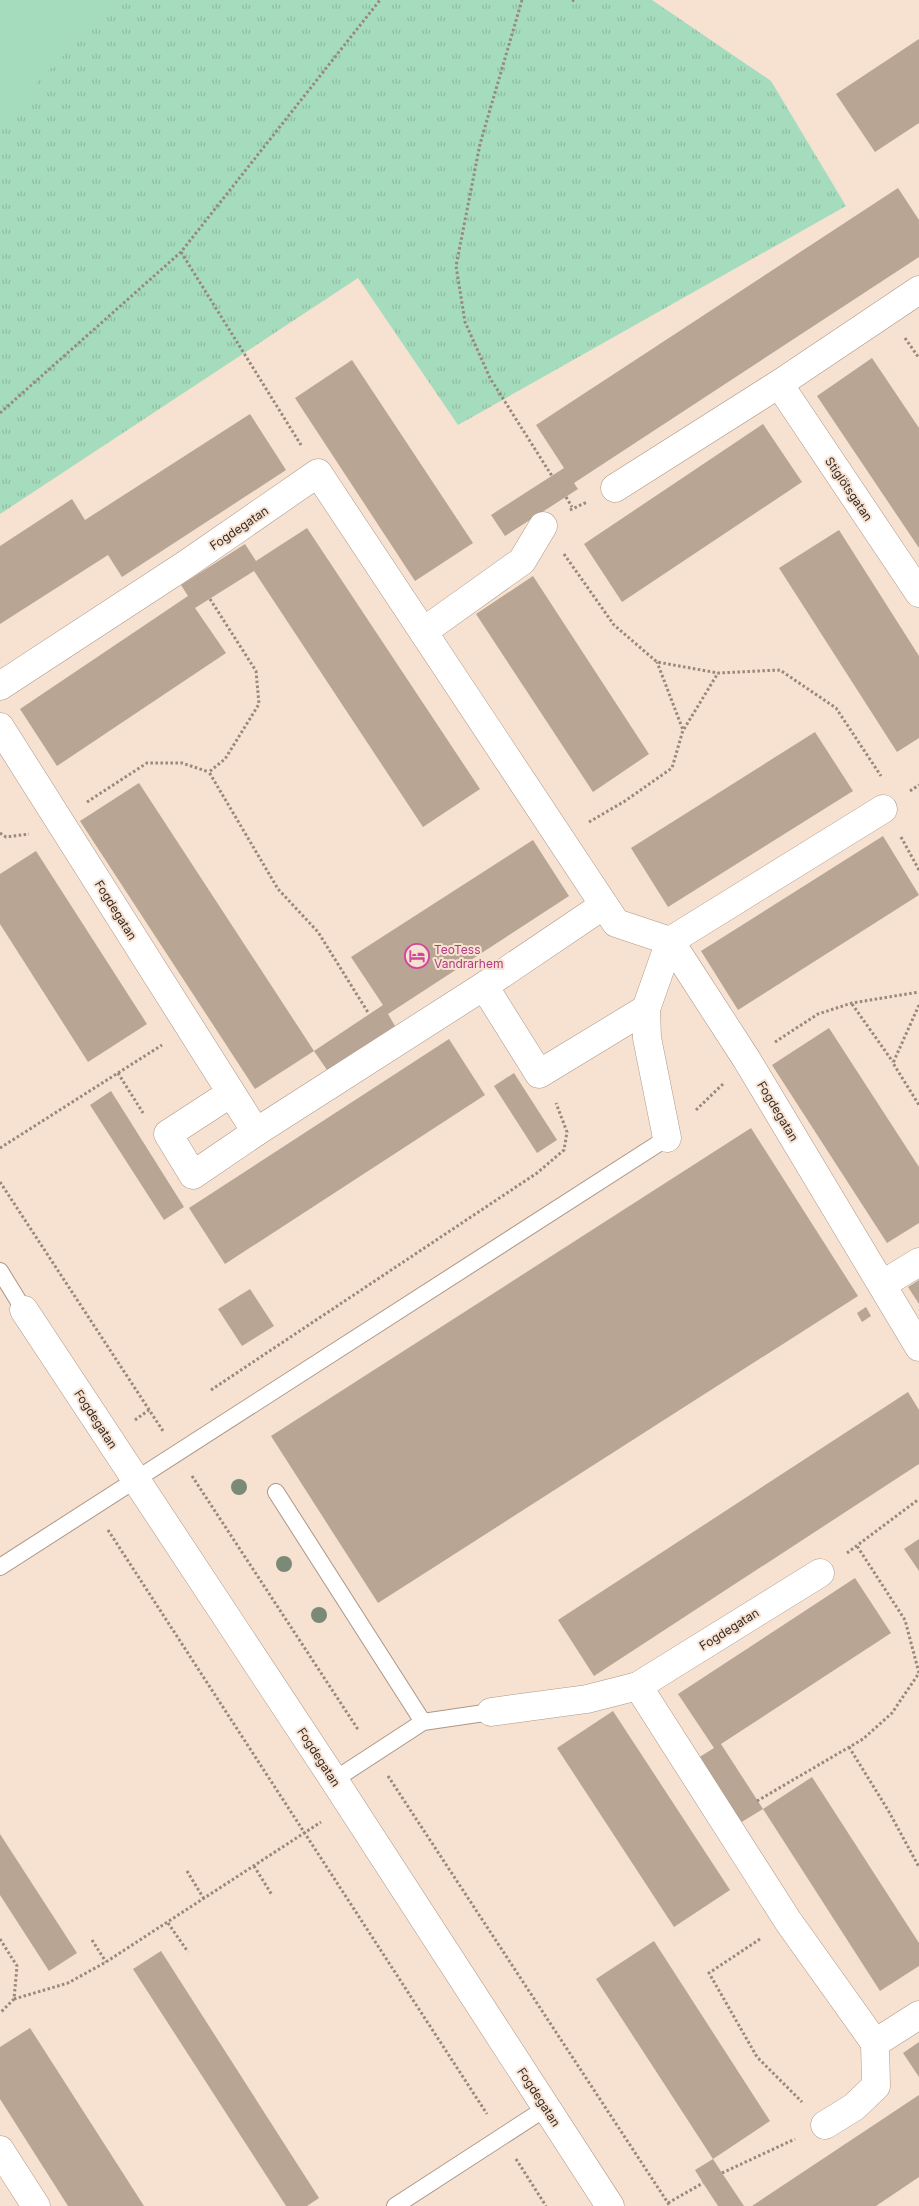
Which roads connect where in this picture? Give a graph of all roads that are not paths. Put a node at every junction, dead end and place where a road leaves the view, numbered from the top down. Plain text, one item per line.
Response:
1 (919, 290) edge
2 (779, 384) junction
3 (615, 488) road end
4 (543, 526) road end
5 (919, 593) edge
6 (424, 630) junction
7 (0, 686) edge
8 (0, 727) edge
9 (885, 796) road end
10 (604, 905) junction
11 (670, 941) junction
12 (484, 986) junction
13 (646, 1010) junction
14 (232, 1093) junction
15 (256, 1132) junction
16 (667, 1138) joint
17 (919, 1262) edge
18 (0, 1271) edge
19 (883, 1284) junction
20 (24, 1310) joint
21 (919, 1346) edge
22 (136, 1479) junction
23 (276, 1492) dead end
24 (0, 1567) edge
25 (820, 1573) road end
26 (638, 1686) junction
27 (491, 1712) joint
28 (423, 1722) junction
29 (334, 1780) junction
30 (919, 2015) edge
31 (875, 2043) junction
32 (546, 2108) junction
33 (825, 2125) road end
34 (0, 2150) edge
35 (36, 2206) edge
36 (394, 2206) edge
37 (610, 2206) edge

1 - 2 street
2 - 3 street
2 - 5 street, Stiglötsgatan
4 - 6 street
6 - 7 street, Fogdegatan
6 - 10 street
8 - 14 street, Fogdegatan
9 - 11 street
10 - 11 street
10 - 12 street
11 - 13 street
11 - 19 street, Fogdegatan
12 - 13 street
12 - 15 street
13 - 16 street
14 - 15 street, Fogdegatan
14 - 15 street
16 - 22 lane
17 - 19 street
18 - 20 lane
19 - 21 street, Fogdegatan
20 - 22 street, Fogdegatan
22 - 24 lane
22 - 29 street, Fogdegatan
23 - 28 lane
25 - 26 street, Fogdegatan
26 - 27 street, Fogdegatan
26 - 31 street
27 - 28 lane
28 - 29 lane
29 - 32 street, Fogdegatan
30 - 31 street
31 - 33 street
32 - 36 lane
32 - 37 street, Fogdegatan
34 - 35 street

